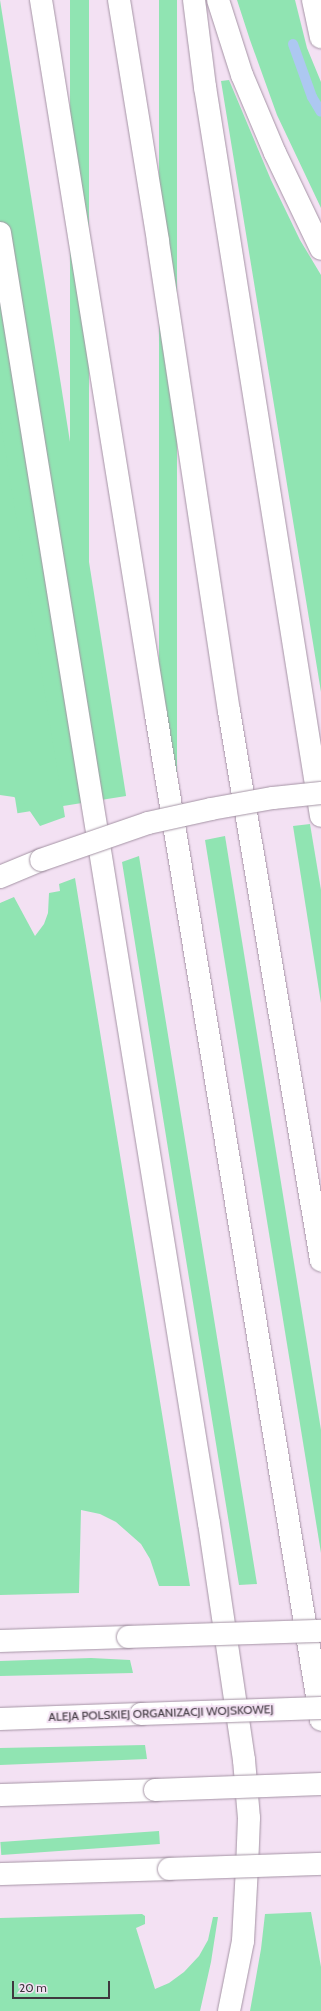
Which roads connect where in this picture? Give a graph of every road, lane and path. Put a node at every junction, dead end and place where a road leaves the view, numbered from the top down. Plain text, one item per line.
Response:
1 (41, 0) edge
2 (119, 0) edge
3 (194, 0) edge
4 (218, 0) edge
5 (313, 0) edge
6 (321, 37) edge
7 (0, 233) edge
8 (321, 249) edge
9 (321, 793) edge
10 (321, 816) edge
11 (0, 877) edge
12 (321, 1260) edge
13 (321, 1631) edge
14 (0, 1641) edge
15 (321, 1708) edge
16 (0, 1718) edge
17 (321, 1720) edge
18 (321, 1784) edge
19 (0, 1795) edge
20 (321, 1864) edge
21 (0, 1874) edge
22 (229, 2011) edge

1 - 17 main road
2 - 12 main road
3 - 10 main road
4 - 8 main road
5 - 6 main road
7 - 22 main road
9 - 11 main road, bridge
13 - 14 main road, bridge
15 - 16 main road, ALEJA POLSKIEJ ORGANIZACJI WOJSKOWEJ, bridge
18 - 19 main road, bridge
20 - 21 main road, bridge

